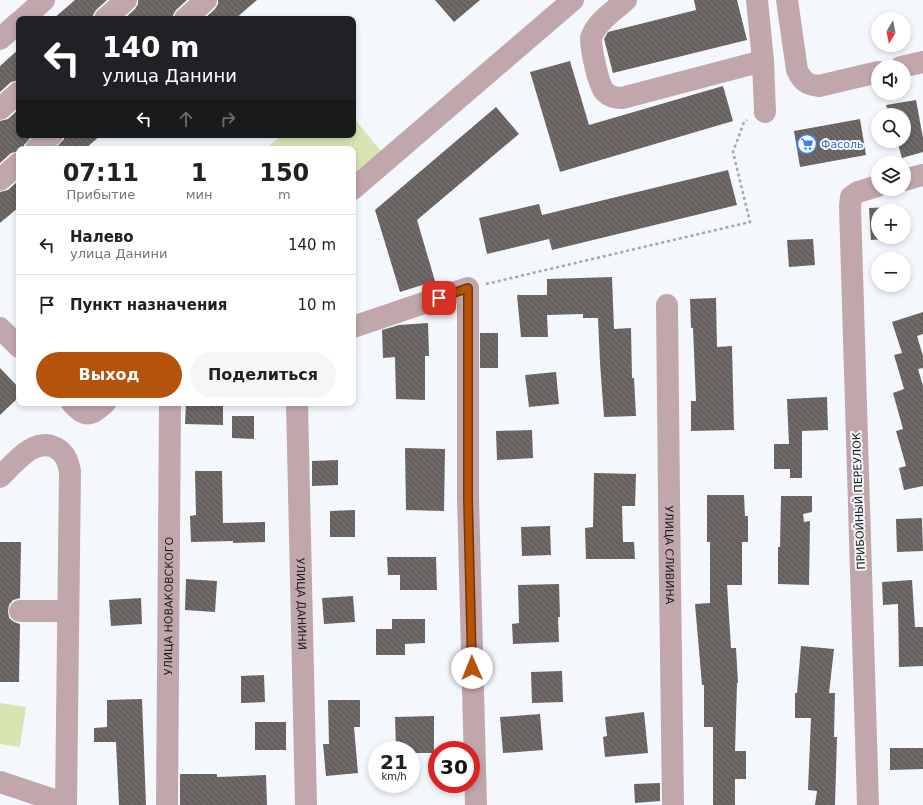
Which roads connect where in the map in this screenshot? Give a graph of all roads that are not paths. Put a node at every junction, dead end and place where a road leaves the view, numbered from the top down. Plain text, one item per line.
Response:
1 (44, 0) edge
2 (126, 0) edge
3 (206, 0) edge
4 (573, 0) edge
5 (626, 0) edge
6 (757, 0) edge
7 (788, 0) edge
8 (26, 16) edge
9 (107, 16) edge
10 (188, 16) edge
11 (16, 25) edge
12 (0, 39) edge
13 (763, 61) junction
14 (923, 62) edge
15 (911, 65) edge
16 (871, 74) edge
17 (16, 95) edge
18 (0, 109) edge
19 (765, 112) road end
20 (49, 138) edge
21 (39, 146) edge
22 (16, 166) edge
23 (923, 175) edge
24 (911, 178) edge
25 (0, 180) edge
26 (356, 186) edge
27 (871, 188) edge
28 (667, 305) dead end
29 (356, 325) edge
30 (0, 328) edge
31 (16, 344) edge
32 (75, 406) edge
33 (101, 406) edge
34 (297, 406) edge
35 (170, 408) dead end
36 (0, 477) edge
37 (20, 611) dead end
38 (68, 611) junction
39 (0, 782) edge
40 (66, 805) edge
41 (167, 805) edge
42 (306, 805) edge
43 (476, 805) edge
44 (673, 805) edge
45 (868, 805) edge

1 - 8 street
2 - 9 street
3 - 10 street
4 - 26 street
5 - 13 street
6 - 13 street
7 - 16 street
11 - 12 street
13 - 19 street
14 - 15 street
17 - 18 street
20 - 21 street
22 - 25 street
23 - 24 street
27 - 45 street, ПРИБОЙНЫЙ ПЕРЕУЛОК
28 - 44 street, УЛИЦА СЛИВИНА
29 - 43 street
30 - 31 street
32 - 33 street
34 - 42 street, УЛИЦА ДАНИНИ
35 - 41 street, УЛИЦА НОВАКОВСКОГО
36 - 38 street
37 - 38 street
38 - 40 street
39 - 40 street

